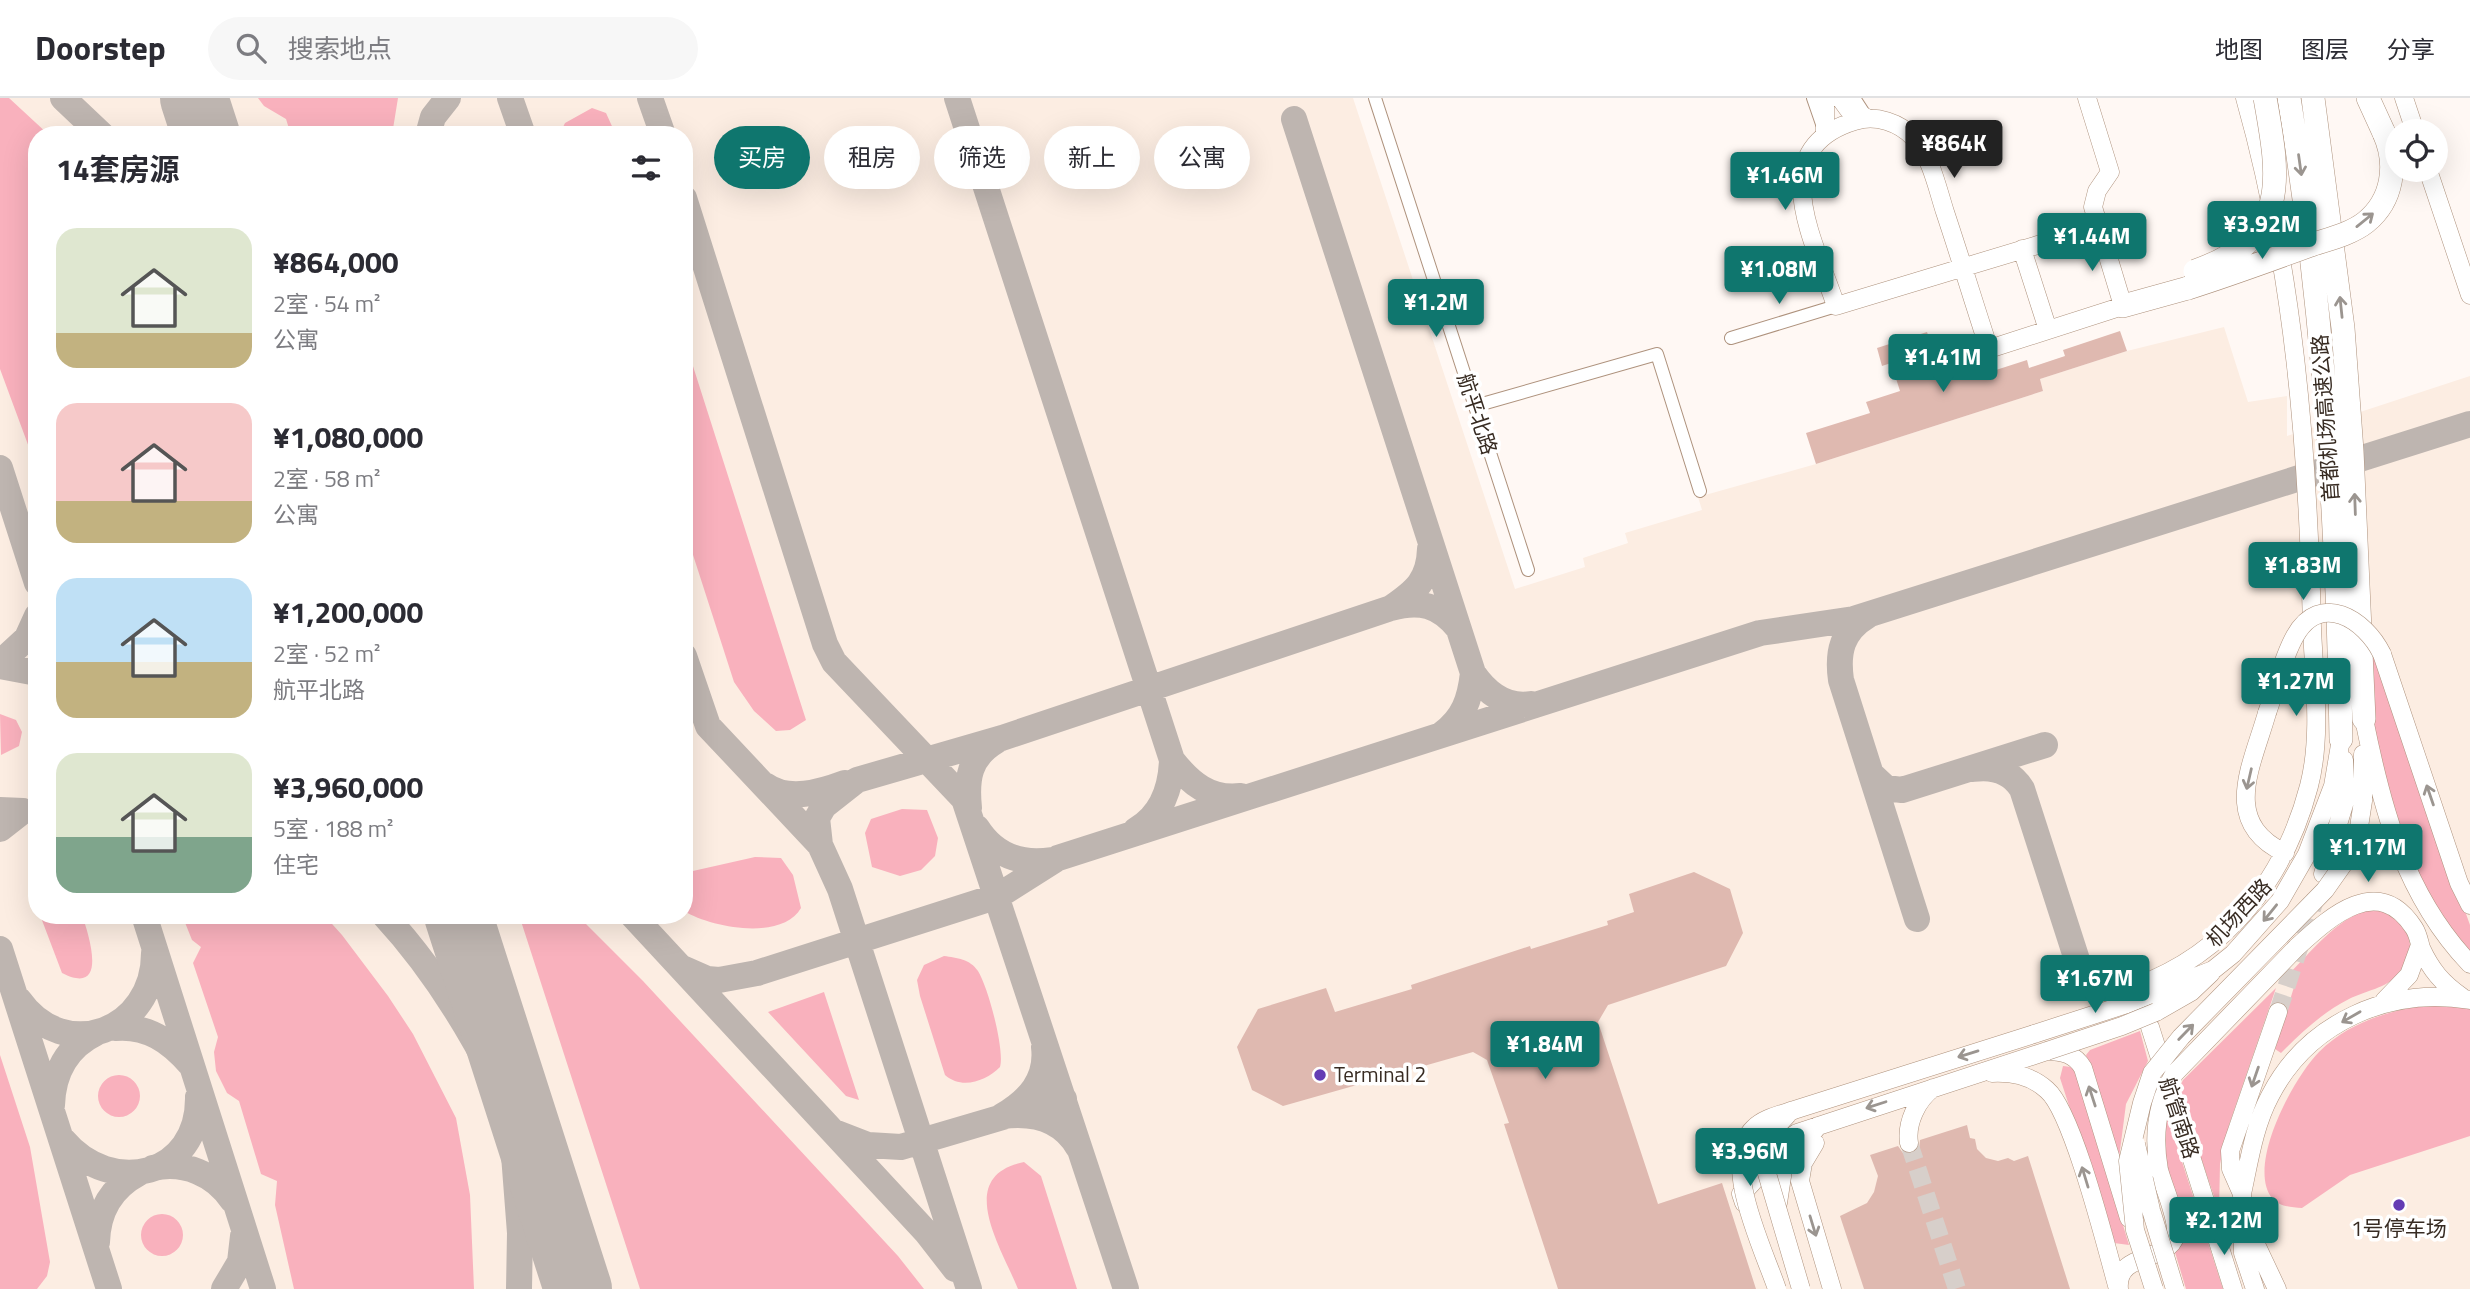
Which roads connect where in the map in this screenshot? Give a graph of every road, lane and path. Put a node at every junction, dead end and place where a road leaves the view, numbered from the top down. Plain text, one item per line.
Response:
1 (1376, 98) edge
2 (1813, 98) edge
3 (1825, 98) edge
4 (1840, 98) edge
5 (1854, 98) edge
6 (2087, 98) edge
7 (2245, 98) edge
8 (2265, 98) edge
9 (2289, 98) edge
10 (2313, 98) edge
11 (2368, 98) edge
12 (2404, 98) edge
13 (1867, 118) junction
14 (2411, 119) edge
15 (1825, 134) junction
16 (2432, 182) edge
17 (2098, 227) junction
18 (2022, 250) junction
19 (1963, 267) junction
20 (2185, 281) junction
21 (2470, 295) edge
22 (2121, 300) junction
23 (1836, 306) junction
24 (2048, 330) junction
25 (1731, 338) dead end
26 (1475, 406) junction
27 (1700, 491) dead end
28 (1528, 570) dead end
29 (2364, 719) junction
30 (2341, 739) junction
31 (2285, 853) junction
32 (2323, 874) dead end
33 (2470, 905) edge
34 (2420, 945) junction
35 (2470, 964) edge
36 (2219, 966) junction
37 (2138, 990) dead end
38 (2467, 1000) edge
39 (2384, 1002) junction
40 (2278, 1012) tunnel mouth
41 (2153, 1019) junction
42 (2047, 1051) junction
43 (1964, 1076) junction
44 (1938, 1084) junction
45 (1794, 1110) junction
46 (1830, 1119) junction
47 (2135, 1135) junction
48 (1909, 1143) tunnel mouth
49 (2242, 1194) junction
50 (2244, 1219) junction
51 (2136, 1230) junction
52 (2104, 1243) junction
53 (2134, 1260) junction
54 (1774, 1289) edge
55 (1801, 1289) edge
56 (1832, 1289) edge
57 (2119, 1289) edge
58 (2154, 1289) edge
59 (2175, 1289) edge
60 (2233, 1289) edge
61 (2255, 1289) edge
62 (2277, 1289) edge

1 - 26 street, 航平北路
2 - 15 street
3 - 15 street
4 - 13 street
5 - 13 street
6 - 17 street
7 - 31 street, 机场西路
8 - 20 highway, bridge
9 -> 30 highway, 首都机场高速公路
29 -> 10 highway, 首都机场高速公路
20 -> 11 highway, bridge
12 - 14 street
13 - 15 street
13 - 19 street
15 - 23 street
16 - 21 street
17 - 18 street
17 - 22 street
18 - 19 street
18 - 24 street
19 - 23 street
19 - 24 street
20 - 22 highway
22 - 24 street
23 - 25 street
26 - 27 street
26 - 28 street, 航平北路
29 - 35 street
47 -> 29 street, bridge
30 - 32 street
30 -> 36 street
33 -> 31 street, bridge
31 - 37 street, 机场西路
34 - 38 street
34 - 39 street
34 - 53 street, bridge
36 - 41 street
36 -> 45 street, bridge
38 - 39 street
39 -> 49 street
40 -> 49 street
41 - 42 street, bridge
41 - 60 street, 航管南路
42 - 43 street
51 -> 42 street, bridge
43 - 44 street
52 -> 43 street
44 -> 46 street
44 - 48 street
45 - 54 street, bridge
45 - 55 street, bridge
46 - 54 street
46 - 55 street
46 -> 56 street
47 - 51 street, bridge
47 - 59 street, bridge
49 - 50 street
50 - 61 street
50 - 62 street
51 - 58 street, bridge
52 - 53 street
52 - 57 street
53 - 57 street

